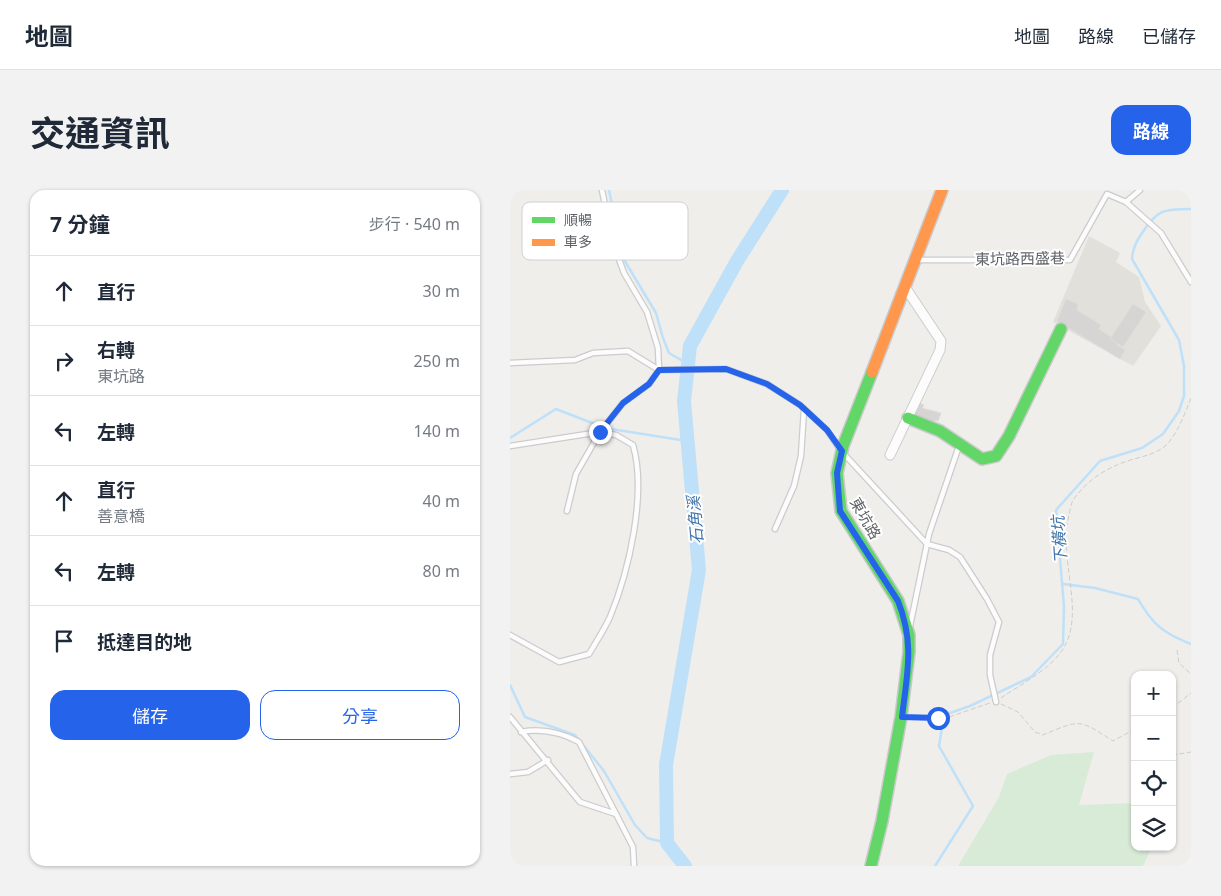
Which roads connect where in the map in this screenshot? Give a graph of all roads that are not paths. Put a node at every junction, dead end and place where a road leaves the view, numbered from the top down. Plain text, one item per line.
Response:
1 (942, 190) edge
2 (1140, 190) edge
3 (1126, 202) junction
4 (619, 260) edge
5 (917, 260) junction
6 (1191, 282) edge
7 (905, 287) junction
8 (1061, 329) dead end
9 (510, 363) edge
10 (659, 370) junction
11 (804, 409) junction
12 (908, 418) junction
13 (600, 432) junction
14 (960, 444) junction
15 (510, 446) edge
16 (842, 451) junction
17 (890, 455) dead end
18 (567, 511) dead end
19 (775, 529) dead end
20 (927, 544) junction
21 (510, 635) edge
22 (909, 635) junction
23 (996, 700) road end
24 (510, 717) edge
25 (521, 732) junction
26 (548, 760) junction
27 (510, 774) edge
28 (616, 814) junction
29 (634, 866) edge
30 (871, 866) edge

1 - 5 street, 東坑路
2 - 3 lane
3 - 5 lane, 東坑路西盛巷
3 - 6 lane
4 - 10 lane
5 - 7 street, 東坑路
7 - 12 street
7 - 16 street, 東坑路
8 - 14 street
9 - 10 lane
10 - 11 lane
10 - 13 lane
11 - 16 lane
11 - 19 lane
12 - 14 street
12 - 17 street
13 - 15 lane
13 - 18 lane
13 - 21 lane
14 - 20 lane
16 - 20 lane
16 - 22 street, 東坑路
20 - 22 lane
20 - 23 lane
22 - 30 street, 東坑路
24 - 25 lane
25 - 26 lane
25 - 28 lane
26 - 27 lane
26 - 28 lane
28 - 29 lane

